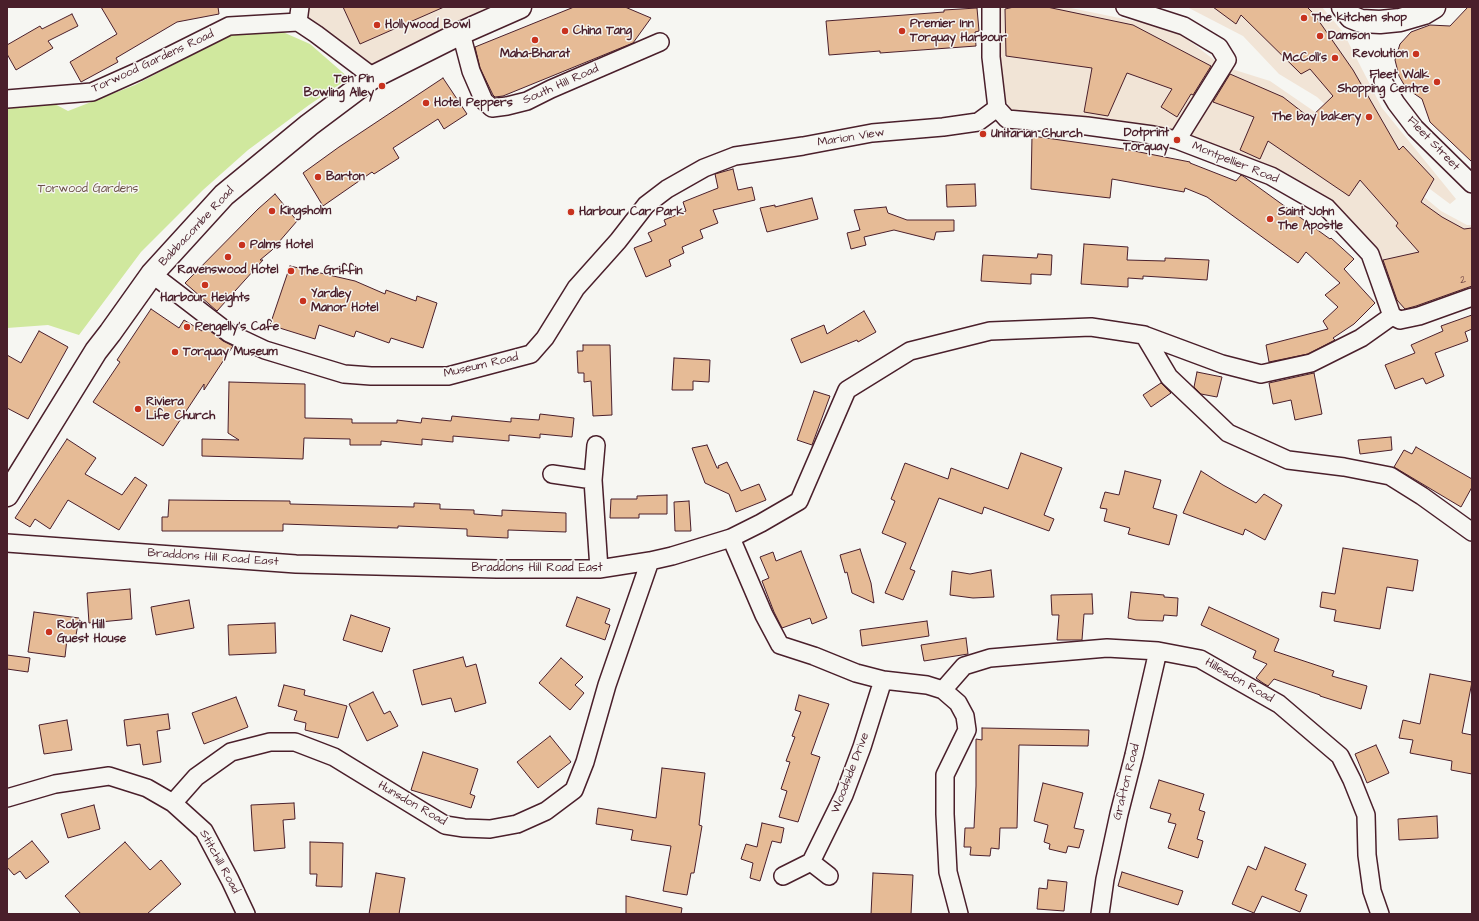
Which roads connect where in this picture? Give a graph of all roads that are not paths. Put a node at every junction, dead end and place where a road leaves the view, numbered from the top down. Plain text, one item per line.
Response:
1 (520, 7) edge
2 (991, 7) edge
3 (1125, 7) edge
4 (1343, 7) edge
5 (1434, 7) edge
6 (299, 14) edge
7 (461, 33) junction
8 (660, 42) dead end
9 (373, 77) junction
10 (1383, 81) dead end
11 (7, 99) edge
12 (997, 108) junction
13 (1177, 140) junction
14 (704, 168) joint
15 (1472, 184) edge
16 (152, 274) junction
17 (1472, 297) edge
18 (1392, 316) junction
19 (1144, 335) junction
20 (596, 445) dead end
21 (552, 474) dead end
22 (593, 480) junction
23 (7, 495) edge
24 (1472, 532) edge
25 (731, 538) junction
26 (7, 543) edge
27 (650, 561) junction
28 (599, 569) junction
29 (1158, 651) junction
30 (884, 680) junction
31 (944, 690) junction
32 (7, 798) edge
33 (174, 803) junction
34 (811, 862) junction
35 (783, 876) dead end
36 (829, 876) dead end
37 (246, 914) edge
38 (959, 914) edge
39 (1100, 914) edge
40 (1380, 914) edge

1 - 7 main road, Babbacombe Road
2 - 12 street
3 - 13 street, Montpellier Road
4 - 5 main road
6 - 9 street, Torwood Gardens Road
6 - 11 street, Torwood Gardens Road
7 - 8 street, South Hill Road
7 - 9 main road, Babbacombe Road
9 - 16 main road, Babbacombe Road
10 - 15 street, Fleet Street
12 - 13 street, Montpellier Road
12 - 14 street, Marion View
13 - 18 street, Montpellier Road
14 - 16 street, Museum Road
16 - 23 main road, Babbacombe Road
17 - 18 street
18 - 19 street, Braddons Hill Road East
19 - 24 street
19 - 25 street, Braddons Hill Road East
20 - 22 street
21 - 22 street
22 - 28 street
25 - 27 street, Braddons Hill Road East
25 - 30 street
26 - 28 street, Braddons Hill Road East
27 - 28 street, Braddons Hill Road East
27 - 33 street, Hunsdon Road
29 - 31 street, Hillesdon Road
29 - 39 street, Grafton Road
29 - 40 street, Hillesdon Road
30 - 31 street
30 - 34 street, Woodside Drive
31 - 38 street
32 - 33 street, Stitchill Road
33 - 37 street, Stitchill Road
34 - 35 street
34 - 36 street

